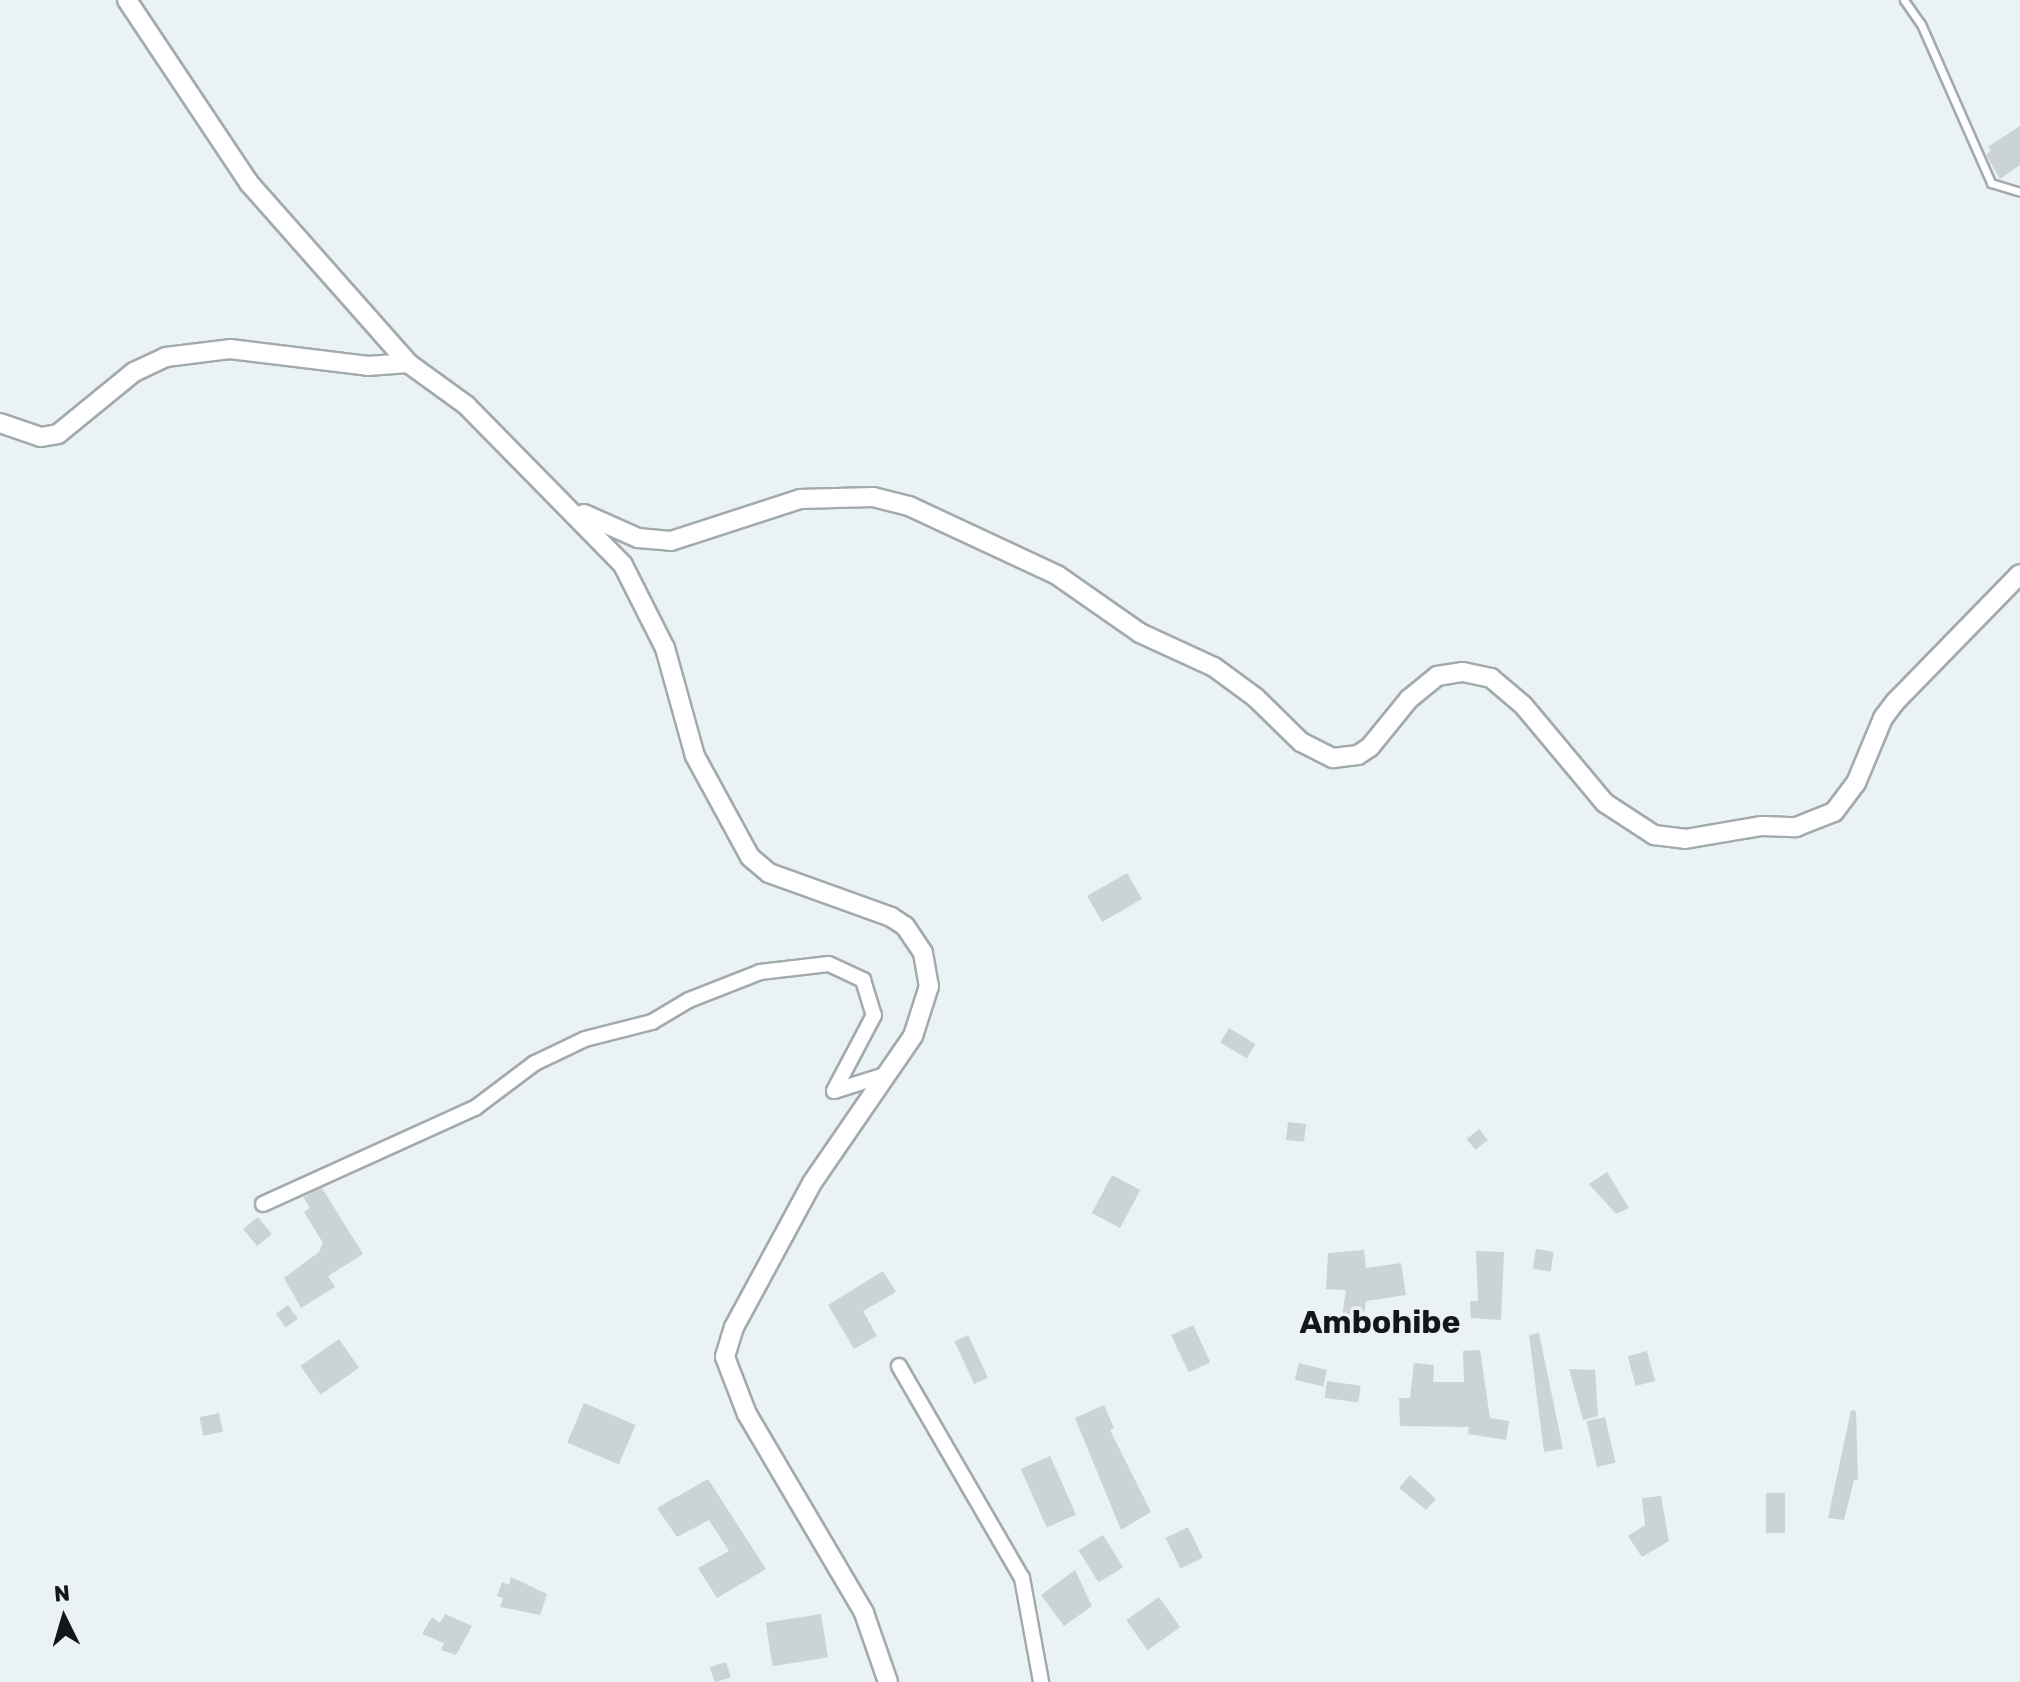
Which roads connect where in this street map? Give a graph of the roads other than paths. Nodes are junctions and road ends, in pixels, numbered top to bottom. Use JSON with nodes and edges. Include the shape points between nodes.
{"nodes":[{"id":1,"x":127,"y":0,"type":"edge"},
{"id":2,"x":1904,"y":0,"type":"edge"},
{"id":3,"x":2020,"y":192,"type":"edge"},
{"id":4,"x":408,"y":363,"type":"junction"},
{"id":5,"x":0,"y":423,"type":"edge"},
{"id":6,"x":574,"y":510,"type":"junction"},
{"id":7,"x":2020,"y":574,"type":"edge"},
{"id":8,"x":892,"y":1073,"type":"junction"},
{"id":9,"x":263,"y":1204,"type":"dead end"},
{"id":10,"x":899,"y":1366,"type":"dead end"},
{"id":11,"x":888,"y":1682,"type":"edge"},
{"id":12,"x":1041,"y":1682,"type":"edge"}],
"edges":[{"from":1,"to":4,"type":"street","via":[[249,183]]},
{"from":2,"to":3,"type":"lane","via":[[1921,24],[1991,183]]},
{"from":4,"to":5,"type":"street","via":[[368,366],[230,349],[166,357],[134,372],[58,434],[33,435]]},
{"from":4,"to":6,"type":"street","via":[[455,396]]},
{"from":6,"to":7,"type":"street","via":[[657,541],[680,539],[800,499],[873,497],[909,506],[1057,575],[1140,633],[1214,667],[1301,742],[1333,758],[1358,755],[1370,747],[1409,699],[1437,676],[1475,673],[1506,687],[1605,803],[1625,819],[1654,835],[1685,839],[1762,826],[1796,827],[1834,812],[1856,783],[1883,718],[1896,701]]},
{"from":6,"to":8,"type":"street","via":[[623,565],[653,616],[695,756],[750,857],[769,873],[891,917],[916,939],[929,970],[929,986],[924,1011]]},
{"from":8,"to":9,"type":"street","via":[[834,1091],[874,1015],[863,980],[829,964],[760,972],[689,1000],[652,1022],[585,1039],[535,1063],[475,1108]]},
{"from":8,"to":11,"type":"street","via":[[812,1183],[734,1327],[725,1357],[747,1414],[864,1613]]},
{"from":10,"to":12,"type":"street","via":[[1022,1578]]}]}
